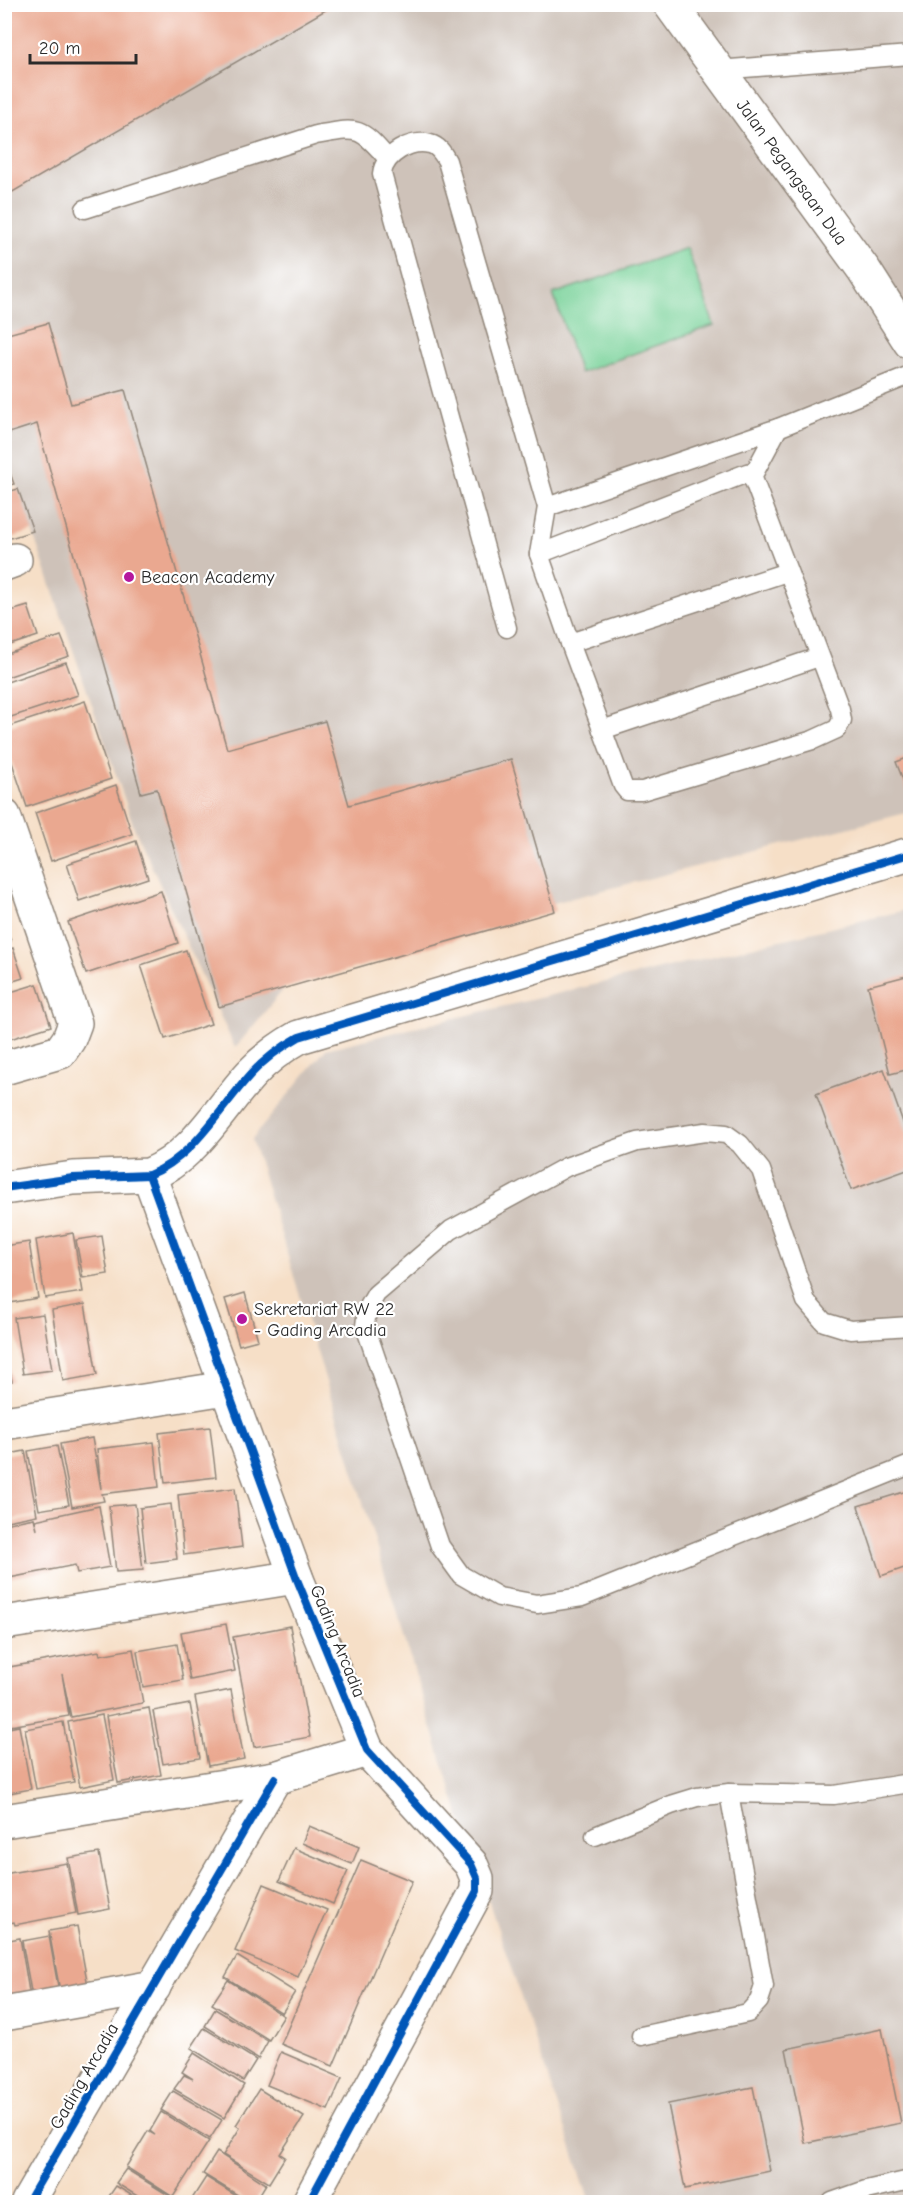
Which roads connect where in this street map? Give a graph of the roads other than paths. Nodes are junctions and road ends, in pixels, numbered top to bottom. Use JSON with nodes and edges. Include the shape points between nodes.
{"nodes":[{"id":1,"x":670,"y":4,"type":"edge"},
{"id":2,"x":910,"y":55,"type":"edge"},
{"id":3,"x":718,"y":70,"type":"junction"},
{"id":4,"x":387,"y":158,"type":"junction"},
{"id":5,"x":85,"y":209,"type":"dead end"},
{"id":6,"x":910,"y":342,"type":"edge"},
{"id":7,"x":910,"y":375,"type":"edge"},
{"id":8,"x":778,"y":428,"type":"junction"},
{"id":9,"x":752,"y":477,"type":"junction"},
{"id":10,"x":548,"y":507,"type":"junction"},
{"id":11,"x":539,"y":554,"type":"junction"},
{"id":12,"x":787,"y":572,"type":"junction"},
{"id":13,"x":507,"y":628,"type":"dead end"},
{"id":14,"x":570,"y":643,"type":"junction"},
{"id":15,"x":819,"y":657,"type":"junction"},
{"id":16,"x":602,"y":730,"type":"junction"},
{"id":17,"x":4,"y":816,"type":"edge"},
{"id":18,"x":910,"y":854,"type":"edge"},
{"id":19,"x":4,"y":1068,"type":"edge"},
{"id":20,"x":149,"y":1175,"type":"junction"},
{"id":21,"x":4,"y":1188,"type":"edge"},
{"id":22,"x":910,"y":1326,"type":"edge"},
{"id":23,"x":226,"y":1388,"type":"junction"},
{"id":24,"x":4,"y":1423,"type":"edge"},
{"id":25,"x":910,"y":1466,"type":"edge"},
{"id":26,"x":296,"y":1577,"type":"junction"},
{"id":27,"x":4,"y":1623,"type":"edge"},
{"id":28,"x":366,"y":1750,"type":"junction"},
{"id":29,"x":275,"y":1778,"type":"junction"},
{"id":30,"x":910,"y":1783,"type":"edge"},
{"id":31,"x":729,"y":1793,"type":"junction"},
{"id":32,"x":4,"y":1821,"type":"edge"},
{"id":33,"x":595,"y":1836,"type":"dead end"},
{"id":34,"x":154,"y":1987,"type":"junction"},
{"id":35,"x":4,"y":2014,"type":"edge"},
{"id":36,"x":641,"y":2036,"type":"dead end"},
{"id":37,"x":910,"y":2180,"type":"edge"},
{"id":38,"x":28,"y":2202,"type":"edge"},
{"id":39,"x":309,"y":2202,"type":"edge"},
{"id":40,"x":832,"y":2202,"type":"edge"}],
"edges":[{"from":1,"to":3,"type":"street","name":"Jalan Pegangsaan Dua"},
{"from":2,"to":3,"type":"lane"},
{"from":3,"to":6,"type":"street","name":"Jalan Pegangsaan Dua","via":[[864,270]]},
{"from":4,"to":5,"type":"lane","via":[[369,136],[349,129],[316,135]]},
{"from":4,"to":10,"type":"lane","via":[[407,147],[429,143],[447,161]]},
{"from":4,"to":13,"type":"lane","via":[[382,166],[383,182]]},
{"from":7,"to":8,"type":"lane"},
{"from":8,"to":9,"type":"lane"},
{"from":8,"to":10,"type":"lane"},
{"from":9,"to":11,"type":"lane","via":[[742,474]]},
{"from":9,"to":12,"type":"lane"},
{"from":10,"to":11,"type":"lane"},
{"from":11,"to":14,"type":"lane"},
{"from":12,"to":14,"type":"lane"},
{"from":12,"to":15,"type":"lane"},
{"from":14,"to":16,"type":"lane"},
{"from":15,"to":16,"type":"lane"},
{"from":15,"to":16,"type":"lane","via":[[842,720],[837,729],[813,740],[634,792],[623,786]]},
{"from":17,"to":19,"type":"street","via":[[75,1023],[60,1052]]},
{"from":18,"to":20,"type":"street","via":[[299,1037],[251,1073],[172,1163]]},
{"from":20,"to":21,"type":"street","via":[[73,1178]]},
{"from":20,"to":23,"type":"street","name":"Gading Arcadia"},
{"from":22,"to":25,"type":"lane","via":[[850,1330],[824,1322],[806,1300],[761,1170],[740,1144],[726,1134],[705,1132],[638,1142],[566,1167],[451,1230],[376,1294],[367,1310],[365,1326],[440,1546],[460,1575],[499,1597],[537,1604],[582,1597]]},
{"from":23,"to":24,"type":"street"},
{"from":23,"to":26,"type":"street","name":"Gading Arcadia"},
{"from":26,"to":27,"type":"street","name":"Gading Arcadia"},
{"from":26,"to":28,"type":"street","name":"Gading Arcadia"},
{"from":28,"to":29,"type":"street"},
{"from":28,"to":39,"type":"street","name":"Gading Arcadia","via":[[471,1864],[477,1891]]},
{"from":29,"to":32,"type":"street"},
{"from":29,"to":34,"type":"street","name":"Gading Arcadia"},
{"from":30,"to":31,"type":"lane","via":[[834,1795]]},
{"from":31,"to":33,"type":"lane","via":[[671,1805]]},
{"from":31,"to":36,"type":"lane","via":[[764,1986],[759,2001],[748,2013]]},
{"from":34,"to":35,"type":"street","name":"Gading Arcadia"},
{"from":34,"to":38,"type":"street","name":"Gading Arcadia"},
{"from":37,"to":40,"type":"lane"}]}
